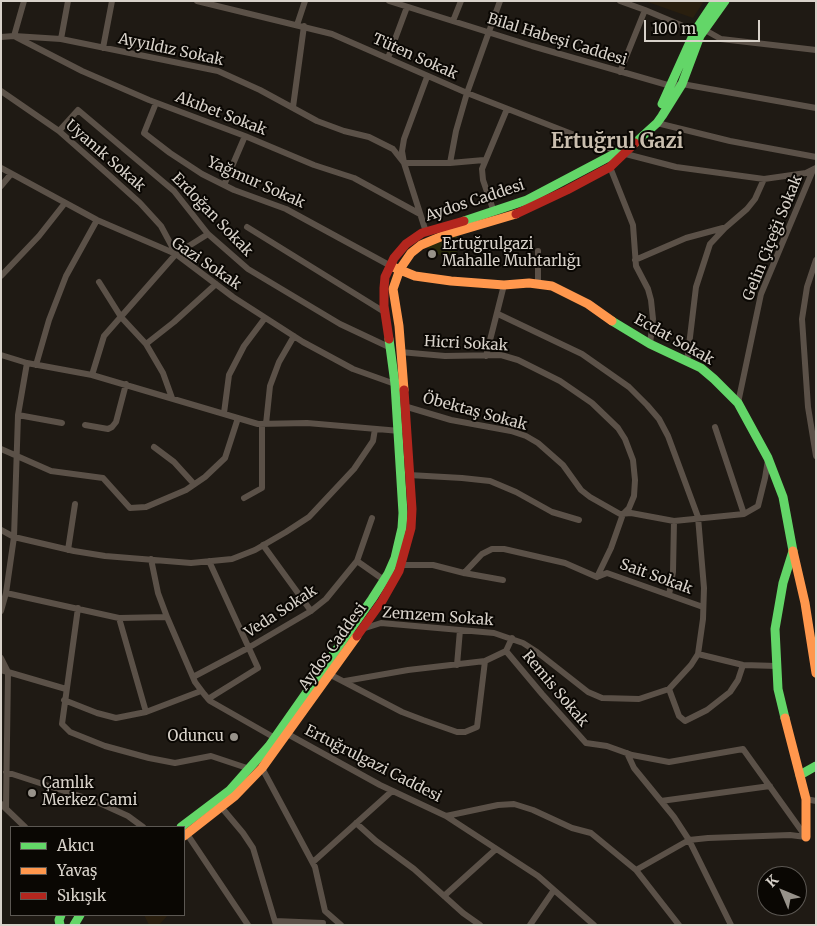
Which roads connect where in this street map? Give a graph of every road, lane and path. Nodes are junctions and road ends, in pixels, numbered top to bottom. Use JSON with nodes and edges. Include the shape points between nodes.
{"nodes":[{"id":1,"x":24,"y":1,"type":"edge"},
{"id":2,"x":68,"y":1,"type":"edge"},
{"id":3,"x":112,"y":1,"type":"edge"},
{"id":4,"x":197,"y":1,"type":"edge"},
{"id":5,"x":305,"y":1,"type":"edge"},
{"id":6,"x":389,"y":1,"type":"edge"},
{"id":7,"x":461,"y":1,"type":"edge"},
{"id":8,"x":500,"y":1,"type":"edge"},
{"id":9,"x":620,"y":1,"type":"edge"},
{"id":10,"x":715,"y":1,"type":"edge"},
{"id":11,"x":725,"y":1,"type":"edge"},
{"id":12,"x":407,"y":7,"type":"junction"},
{"id":13,"x":644,"y":10,"type":"junction"},
{"id":14,"x":453,"y":21,"type":"junction"},
{"id":15,"x":300,"y":26,"type":"junction"},
{"id":16,"x":705,"y":30,"type":"junction"},
{"id":17,"x":695,"y":31,"type":"junction"},
{"id":18,"x":488,"y":32,"type":"junction"},
{"id":19,"x":14,"y":36,"type":"junction"},
{"id":20,"x":1,"y":37,"type":"edge"},
{"id":21,"x":61,"y":39,"type":"junction"},
{"id":22,"x":103,"y":48,"type":"junction"},
{"id":23,"x":816,"y":50,"type":"edge"},
{"id":24,"x":388,"y":58,"type":"junction"},
{"id":25,"x":620,"y":72,"type":"junction"},
{"id":26,"x":427,"y":77,"type":"junction"},
{"id":27,"x":682,"y":84,"type":"junction"},
{"id":28,"x":672,"y":86,"type":"junction"},
{"id":29,"x":1,"y":91,"type":"edge"},
{"id":30,"x":467,"y":93,"type":"junction"},
{"id":31,"x":156,"y":102,"type":"junction"},
{"id":32,"x":293,"y":107,"type":"junction"},
{"id":33,"x":816,"y":108,"type":"edge"},
{"id":34,"x":507,"y":109,"type":"junction"},
{"id":35,"x":657,"y":124,"type":"junction"},
{"id":36,"x":59,"y":131,"type":"junction"},
{"id":37,"x":246,"y":136,"type":"junction"},
{"id":38,"x":622,"y":153,"type":"junction"},
{"id":39,"x":816,"y":157,"type":"edge"},
{"id":40,"x":484,"y":160,"type":"junction"},
{"id":41,"x":404,"y":163,"type":"junction"},
{"id":42,"x":450,"y":163,"type":"junction"},
{"id":43,"x":610,"y":167,"type":"junction"},
{"id":44,"x":1,"y":168,"type":"edge"},
{"id":45,"x":814,"y":169,"type":"edge"},
{"id":46,"x":11,"y":174,"type":"junction"},
{"id":47,"x":764,"y":179,"type":"junction"},
{"id":48,"x":224,"y":185,"type":"junction"},
{"id":49,"x":1,"y":186,"type":"edge"},
{"id":50,"x":65,"y":203,"type":"junction"},
{"id":51,"x":494,"y":212,"type":"junction"},
{"id":52,"x":420,"y":214,"type":"junction"},
{"id":53,"x":97,"y":220,"type":"junction"},
{"id":54,"x":247,"y":227,"type":"dead end"},
{"id":55,"x":725,"y":228,"type":"junction"},
{"id":56,"x":426,"y":232,"type":"junction"},
{"id":57,"x":208,"y":234,"type":"junction"},
{"id":58,"x":538,"y":251,"type":"dead end"},
{"id":59,"x":176,"y":254,"type":"junction"},
{"id":60,"x":635,"y":260,"type":"junction"},
{"id":61,"x":816,"y":260,"type":"edge"},
{"id":62,"x":389,"y":265,"type":"junction"},
{"id":63,"x":400,"y":269,"type":"junction"},
{"id":64,"x":1,"y":276,"type":"edge"},
{"id":65,"x":99,"y":282,"type":"dead end"},
{"id":66,"x":216,"y":284,"type":"junction"},
{"id":67,"x":538,"y":284,"type":"junction"},
{"id":68,"x":504,"y":285,"type":"junction"},
{"id":69,"x":386,"y":314,"type":"junction"},
{"id":70,"x":498,"y":314,"type":"junction"},
{"id":71,"x":121,"y":317,"type":"junction"},
{"id":72,"x":265,"y":318,"type":"junction"},
{"id":73,"x":294,"y":336,"type":"junction"},
{"id":74,"x":146,"y":344,"type":"junction"},
{"id":75,"x":650,"y":344,"type":"junction"},
{"id":76,"x":391,"y":348,"type":"junction"},
{"id":77,"x":400,"y":352,"type":"junction"},
{"id":78,"x":1,"y":355,"type":"edge"},
{"id":79,"x":486,"y":356,"type":"junction"},
{"id":80,"x":687,"y":362,"type":"junction"},
{"id":81,"x":27,"y":363,"type":"junction"},
{"id":82,"x":36,"y":364,"type":"junction"},
{"id":83,"x":92,"y":375,"type":"junction"},
{"id":84,"x":126,"y":384,"type":"junction"},
{"id":85,"x":395,"y":384,"type":"junction"},
{"id":86,"x":172,"y":398,"type":"junction"},
{"id":87,"x":738,"y":403,"type":"junction"},
{"id":88,"x":404,"y":406,"type":"junction"},
{"id":89,"x":224,"y":413,"type":"junction"},
{"id":90,"x":18,"y":415,"type":"junction"},
{"id":91,"x":238,"y":418,"type":"junction"},
{"id":92,"x":62,"y":423,"type":"dead end"},
{"id":93,"x":264,"y":424,"type":"junction"},
{"id":94,"x":85,"y":425,"type":"dead end"},
{"id":95,"x":715,"y":427,"type":"dead end"},
{"id":96,"x":375,"y":429,"type":"junction"},
{"id":97,"x":402,"y":430,"type":"junction"},
{"id":98,"x":154,"y":447,"type":"dead end"},
{"id":99,"x":1,"y":449,"type":"edge"},
{"id":100,"x":16,"y":455,"type":"junction"},
{"id":101,"x":816,"y":456,"type":"edge"},
{"id":102,"x":768,"y":458,"type":"junction"},
{"id":103,"x":409,"y":475,"type":"junction"},
{"id":104,"x":194,"y":484,"type":"junction"},
{"id":105,"x":244,"y":498,"type":"dead end"},
{"id":106,"x":75,"y":504,"type":"dead end"},
{"id":107,"x":623,"y":514,"type":"junction"},
{"id":108,"x":744,"y":514,"type":"junction"},
{"id":109,"x":698,"y":517,"type":"junction"},
{"id":110,"x":372,"y":518,"type":"dead end"},
{"id":111,"x":579,"y":520,"type":"dead end"},
{"id":112,"x":674,"y":521,"type":"junction"},
{"id":113,"x":1,"y":530,"type":"edge"},
{"id":114,"x":14,"y":537,"type":"junction"},
{"id":115,"x":263,"y":545,"type":"junction"},
{"id":116,"x":68,"y":550,"type":"junction"},
{"id":117,"x":793,"y":551,"type":"junction"},
{"id":118,"x":151,"y":560,"type":"junction"},
{"id":119,"x":357,"y":560,"type":"junction"},
{"id":120,"x":209,"y":561,"type":"junction"},
{"id":121,"x":401,"y":566,"type":"junction"},
{"id":122,"x":464,"y":573,"type":"junction"},
{"id":123,"x":597,"y":577,"type":"junction"},
{"id":124,"x":384,"y":580,"type":"junction"},
{"id":125,"x":503,"y":580,"type":"dead end"},
{"id":126,"x":6,"y":593,"type":"junction"},
{"id":127,"x":669,"y":595,"type":"junction"},
{"id":128,"x":703,"y":607,"type":"junction"},
{"id":129,"x":78,"y":608,"type":"junction"},
{"id":130,"x":311,"y":611,"type":"junction"},
{"id":131,"x":1,"y":612,"type":"edge"},
{"id":132,"x":167,"y":617,"type":"junction"},
{"id":133,"x":119,"y":618,"type":"junction"},
{"id":134,"x":362,"y":630,"type":"junction"},
{"id":135,"x":460,"y":630,"type":"junction"},
{"id":136,"x":512,"y":638,"type":"junction"},
{"id":137,"x":248,"y":648,"type":"junction"},
{"id":138,"x":506,"y":650,"type":"junction"},
{"id":139,"x":698,"y":654,"type":"junction"},
{"id":140,"x":1,"y":658,"type":"edge"},
{"id":141,"x":485,"y":661,"type":"junction"},
{"id":142,"x":457,"y":665,"type":"junction"},
{"id":143,"x":743,"y":665,"type":"junction"},
{"id":144,"x":777,"y":666,"type":"junction"},
{"id":145,"x":5,"y":671,"type":"edge"},
{"id":146,"x":816,"y":673,"type":"edge"},
{"id":147,"x":329,"y":674,"type":"junction"},
{"id":148,"x":193,"y":677,"type":"junction"},
{"id":149,"x":345,"y":682,"type":"junction"},
{"id":150,"x":66,"y":689,"type":"junction"},
{"id":151,"x":669,"y":689,"type":"junction"},
{"id":152,"x":201,"y":691,"type":"junction"},
{"id":153,"x":208,"y":699,"type":"junction"},
{"id":154,"x":64,"y":700,"type":"junction"},
{"id":155,"x":146,"y":712,"type":"junction"},
{"id":156,"x":284,"y":732,"type":"junction"},
{"id":157,"x":275,"y":738,"type":"junction"},
{"id":158,"x":627,"y":753,"type":"junction"},
{"id":159,"x":816,"y":766,"type":"edge"},
{"id":160,"x":250,"y":768,"type":"junction"},
{"id":161,"x":262,"y":768,"type":"junction"},
{"id":162,"x":6,"y":772,"type":"junction"},
{"id":163,"x":800,"y":775,"type":"junction"},
{"id":164,"x":770,"y":786,"type":"junction"},
{"id":165,"x":392,"y":790,"type":"junction"},
{"id":166,"x":811,"y":800,"type":"edge"},
{"id":167,"x":661,"y":801,"type":"junction"},
{"id":168,"x":4,"y":806,"type":"edge"},
{"id":169,"x":222,"y":808,"type":"junction"},
{"id":170,"x":446,"y":816,"type":"junction"},
{"id":171,"x":356,"y":823,"type":"junction"},
{"id":172,"x":24,"y":826,"type":"edge"},
{"id":173,"x":141,"y":826,"type":"edge"},
{"id":174,"x":185,"y":831,"type":"edge"},
{"id":175,"x":185,"y":831,"type":"edge"},
{"id":176,"x":185,"y":833,"type":"edge"},
{"id":177,"x":806,"y":837,"type":"junction"},
{"id":178,"x":689,"y":840,"type":"junction"},
{"id":179,"x":496,"y":849,"type":"junction"},
{"id":180,"x":313,"y":862,"type":"junction"},
{"id":181,"x":636,"y":870,"type":"junction"},
{"id":182,"x":554,"y":890,"type":"junction"},
{"id":183,"x":444,"y":896,"type":"junction"},
{"id":184,"x":325,"y":911,"type":"junction"},
{"id":185,"x":276,"y":923,"type":"edge"},
{"id":186,"x":323,"y":924,"type":"edge"},
{"id":187,"x":248,"y":925,"type":"edge"},
{"id":188,"x":341,"y":925,"type":"edge"},
{"id":189,"x":480,"y":925,"type":"edge"},
{"id":190,"x":530,"y":925,"type":"edge"},
{"id":191,"x":594,"y":925,"type":"edge"},
{"id":192,"x":679,"y":925,"type":"edge"},
{"id":193,"x":731,"y":925,"type":"edge"}],
"edges":[{"from":1,"to":19,"type":"street"},
{"from":2,"to":21,"type":"street"},
{"from":3,"to":22,"type":"street"},
{"from":4,"to":15,"type":"street","name":"Tüten Sokak"},
{"from":5,"to":15,"type":"street"},
{"from":6,"to":12,"type":"street","name":"Bilal Habeşi Caddesi"},
{"from":7,"to":14,"type":"street"},
{"from":8,"to":18,"type":"street"},
{"from":9,"to":13,"type":"street"},
{"from":10,"to":17,"type":"main road","name":"Aydos Caddesi"},
{"from":11,"to":16,"type":"main road","name":"Aydos Caddesi"},
{"from":12,"to":14,"type":"street","name":"Bilal Habeşi Caddesi"},
{"from":12,"to":24,"type":"street"},
{"from":13,"to":17,"type":"street"},
{"from":13,"to":25,"type":"street"},
{"from":14,"to":18,"type":"street","name":"Bilal Habeşi Caddesi"},
{"from":15,"to":24,"type":"street","name":"Tüten Sokak","via":[[332,34]]},
{"from":15,"to":32,"type":"street"},
{"from":16,"to":23,"type":"street","via":[[721,39]]},
{"from":16,"to":27,"type":"main road","name":"Aydos Caddesi","via":[[692,53]]},
{"from":17,"to":28,"type":"main road","name":"Aydos Caddesi"},
{"from":18,"to":25,"type":"street","name":"Bilal Habeşi Caddesi"},
{"from":18,"to":30,"type":"street"},
{"from":19,"to":20,"type":"street","name":"Ayyıldız Sokak"},
{"from":19,"to":21,"type":"street","name":"Ayyıldız Sokak"},
{"from":19,"to":31,"type":"street","name":"Akıbet Sokak","via":[[82,71]]},
{"from":21,"to":22,"type":"street","name":"Ayyıldız Sokak"},
{"from":22,"to":32,"type":"street","name":"Ayyıldız Sokak","via":[[218,71]]},
{"from":24,"to":26,"type":"street","name":"Tüten Sokak"},
{"from":25,"to":28,"type":"street","name":"Bilal Habeşi Caddesi"},
{"from":26,"to":30,"type":"street","name":"Tüten Sokak"},
{"from":26,"to":41,"type":"street","via":[[404,139]]},
{"from":27,"to":28,"type":"street"},
{"from":27,"to":33,"type":"street"},
{"from":27,"to":35,"type":"main road","name":"Aydos Caddesi"},
{"from":28,"to":38,"type":"main road","name":"Aydos Caddesi","via":[[654,117]]},
{"from":29,"to":36,"type":"street","name":"Uyanık Sokak"},
{"from":30,"to":34,"type":"street","name":"Tüten Sokak"},
{"from":30,"to":42,"type":"street"},
{"from":31,"to":37,"type":"street","name":"Akıbet Sokak"},
{"from":31,"to":48,"type":"street","name":"Yağmur Sokak","via":[[144,132],[202,174]]},
{"from":32,"to":41,"type":"street","name":"Ayyıldız Sokak","via":[[317,121],[369,137],[393,149]]},
{"from":34,"to":38,"type":"street","name":"Tüten Sokak"},
{"from":34,"to":40,"type":"street"},
{"from":35,"to":38,"type":"main road","name":"Aydos Caddesi"},
{"from":35,"to":39,"type":"street"},
{"from":36,"to":57,"type":"street","name":"Erdoğan Sokak","via":[[78,110],[174,191]]},
{"from":36,"to":59,"type":"street","name":"Uyanık Sokak","via":[[161,226]]},
{"from":37,"to":48,"type":"street"},
{"from":37,"to":52,"type":"street","name":"Akıbet Sokak","via":[[354,178]]},
{"from":38,"to":43,"type":"main road","name":"Aydos Caddesi"},
{"from":38,"to":47,"type":"street","name":"Tüten Sokak","via":[[676,167]]},
{"from":38,"to":51,"type":"main road","name":"Aydos Caddesi","via":[[527,200]]},
{"from":40,"to":42,"type":"street"},
{"from":40,"to":51,"type":"street","via":[[483,180]]},
{"from":41,"to":42,"type":"street"},
{"from":41,"to":52,"type":"street"},
{"from":43,"to":60,"type":"street","via":[[633,225]]},
{"from":43,"to":63,"type":"main road","name":"Aydos Caddesi","via":[[514,215],[421,245]]},
{"from":44,"to":46,"type":"street","name":"Gazi Sokak"},
{"from":45,"to":47,"type":"street","name":"Tüten Sokak","via":[[806,174]]},
{"from":45,"to":87,"type":"street","name":"Gelin Çiçeği Sokak","via":[[761,294]]},
{"from":46,"to":49,"type":"street"},
{"from":46,"to":50,"type":"street","name":"Gazi Sokak"},
{"from":47,"to":55,"type":"street","via":[[747,210]]},
{"from":48,"to":62,"type":"street","name":"Yağmur Sokak","via":[[286,209]]},
{"from":50,"to":53,"type":"street","name":"Gazi Sokak"},
{"from":50,"to":64,"type":"street"},
{"from":51,"to":56,"type":"main road","name":"Aydos Caddesi"},
{"from":52,"to":56,"type":"street"},
{"from":53,"to":59,"type":"street","name":"Gazi Sokak"},
{"from":53,"to":82,"type":"street","via":[[66,276]]},
{"from":54,"to":69,"type":"street"},
{"from":55,"to":60,"type":"street","via":[[686,238]]},
{"from":55,"to":80,"type":"street","via":[[710,244],[696,287]]},
{"from":56,"to":62,"type":"main road","name":"Aydos Caddesi","via":[[406,244]]},
{"from":57,"to":59,"type":"street"},
{"from":57,"to":76,"type":"street","name":"Erdoğan Sokak","via":[[248,269],[340,324]]},
{"from":58,"to":67,"type":"street"},
{"from":59,"to":66,"type":"street","name":"Gazi Sokak"},
{"from":59,"to":71,"type":"street"},
{"from":60,"to":75,"type":"street","via":[[651,300]]},
{"from":61,"to":101,"type":"street","via":[[807,287],[802,319],[808,407]]},
{"from":62,"to":63,"type":"main road","name":"Ecdat Sokak"},
{"from":62,"to":69,"type":"main road","name":"Aydos Caddesi","via":[[384,288]]},
{"from":63,"to":68,"type":"main road","name":"Ecdat Sokak","via":[[415,276]]},
{"from":63,"to":77,"type":"main road","name":"Aydos Caddesi","via":[[393,289]]},
{"from":65,"to":71,"type":"street"},
{"from":66,"to":72,"type":"street","name":"Gazi Sokak"},
{"from":66,"to":74,"type":"street"},
{"from":67,"to":68,"type":"main road","name":"Ecdat Sokak"},
{"from":67,"to":75,"type":"main road","name":"Ecdat Sokak","via":[[552,286],[574,296]]},
{"from":68,"to":70,"type":"street"},
{"from":69,"to":76,"type":"main road","name":"Aydos Caddesi"},
{"from":70,"to":79,"type":"street"},
{"from":70,"to":109,"type":"street","via":[[582,354],[629,387],[647,405],[668,436]]},
{"from":71,"to":74,"type":"street"},
{"from":71,"to":83,"type":"street","via":[[104,336]]},
{"from":72,"to":73,"type":"street","name":"Gazi Sokak"},
{"from":72,"to":89,"type":"street","via":[[244,346],[229,375]]},
{"from":73,"to":85,"type":"street","name":"Gazi Sokak","via":[[353,369]]},
{"from":73,"to":93,"type":"street","via":[[270,386]]},
{"from":74,"to":86,"type":"street","via":[[163,372]]},
{"from":75,"to":80,"type":"main road","name":"Ecdat Sokak"},
{"from":76,"to":85,"type":"main road","name":"Aydos Caddesi"},
{"from":77,"to":79,"type":"street","name":"Hicri Sokak"},
{"from":77,"to":88,"type":"main road","name":"Aydos Caddesi"},
{"from":78,"to":81,"type":"street"},
{"from":79,"to":107,"type":"street","name":"Hicri Sokak","via":[[500,355],[518,360],[560,381],[592,403],[618,428],[630,449],[635,470],[634,496]]},
{"from":80,"to":87,"type":"main road","name":"Ecdat Sokak","via":[[701,368]]},
{"from":81,"to":82,"type":"street"},
{"from":81,"to":90,"type":"street"},
{"from":82,"to":83,"type":"street"},
{"from":83,"to":84,"type":"street"},
{"from":84,"to":86,"type":"street"},
{"from":84,"to":94,"type":"street","via":[[112,427]]},
{"from":85,"to":97,"type":"main road","name":"Aydos Caddesi"},
{"from":86,"to":89,"type":"street"},
{"from":87,"to":102,"type":"main road","name":"Ecdat Sokak"},
{"from":88,"to":97,"type":"main road","name":"Aydos Caddesi"},
{"from":88,"to":107,"type":"street","name":"Öbektaş Sokak","via":[[526,436],[562,465],[581,490]]},
{"from":89,"to":91,"type":"street"},
{"from":90,"to":92,"type":"street"},
{"from":90,"to":100,"type":"street"},
{"from":91,"to":93,"type":"street"},
{"from":91,"to":104,"type":"street","via":[[224,458]]},
{"from":93,"to":96,"type":"street","via":[[307,423]]},
{"from":93,"to":105,"type":"street","via":[[262,488]]},
{"from":95,"to":108,"type":"street"},
{"from":96,"to":97,"type":"street"},
{"from":96,"to":115,"type":"street","via":[[373,441],[335,491],[309,517]]},
{"from":97,"to":103,"type":"main road","name":"Aydos Caddesi"},
{"from":97,"to":124,"type":"main road","name":"Aydos Caddesi","via":[[403,520],[395,558]]},
{"from":98,"to":104,"type":"street","via":[[174,462]]},
{"from":99,"to":100,"type":"street"},
{"from":100,"to":104,"type":"street","via":[[51,471],[103,478],[130,508],[146,507]]},
{"from":100,"to":114,"type":"street"},
{"from":102,"to":108,"type":"street","via":[[758,506]]},
{"from":102,"to":117,"type":"main road","name":"Ecdat Sokak","via":[[783,496]]},
{"from":103,"to":111,"type":"street","via":[[490,482],[552,512]]},
{"from":103,"to":121,"type":"main road","name":"Aydos Caddesi","via":[[412,523]]},
{"from":106,"to":116,"type":"street"},
{"from":107,"to":112,"type":"street","name":"Öbektaş Sokak"},
{"from":107,"to":123,"type":"street","name":"Hicri Sokak"},
{"from":108,"to":109,"type":"street","name":"Öbektaş Sokak"},
{"from":109,"to":112,"type":"street","name":"Öbektaş Sokak"},
{"from":109,"to":128,"type":"street"},
{"from":110,"to":119,"type":"street","name":"Veda Sokak"},
{"from":112,"to":127,"type":"street"},
{"from":113,"to":114,"type":"street"},
{"from":114,"to":116,"type":"street"},
{"from":114,"to":126,"type":"street"},
{"from":115,"to":120,"type":"street","via":[[232,559]]},
{"from":115,"to":130,"type":"street"},
{"from":116,"to":118,"type":"street"},
{"from":117,"to":144,"type":"main road","name":"Ecdat Sokak","via":[[778,606],[775,629]]},
{"from":117,"to":146,"type":"main road"},
{"from":118,"to":120,"type":"street"},
{"from":118,"to":132,"type":"street"},
{"from":119,"to":124,"type":"street"},
{"from":119,"to":130,"type":"street","name":"Veda Sokak","via":[[326,599]]},
{"from":120,"to":137,"type":"street"},
{"from":121,"to":122,"type":"street","via":[[433,564]]},
{"from":121,"to":134,"type":"main road","name":"Aydos Caddesi","via":[[387,594]]},
{"from":122,"to":123,"type":"street","name":"Sait Sokak","via":[[482,554],[504,550],[565,563]]},
{"from":122,"to":125,"type":"street"},
{"from":123,"to":127,"type":"street","name":"Sait Sokak","via":[[607,573]]},
{"from":124,"to":156,"type":"main road","name":"Aydos Caddesi"},
{"from":126,"to":129,"type":"street"},
{"from":126,"to":131,"type":"street"},
{"from":127,"to":128,"type":"street","name":"Sait Sokak"},
{"from":128,"to":139,"type":"street"},
{"from":129,"to":133,"type":"street"},
{"from":129,"to":150,"type":"street"},
{"from":130,"to":137,"type":"street","name":"Veda Sokak"},
{"from":132,"to":133,"type":"street"},
{"from":132,"to":148,"type":"street"},
{"from":133,"to":155,"type":"street"},
{"from":134,"to":135,"type":"street","name":"Zemzem Sokak","via":[[381,623]]},
{"from":134,"to":147,"type":"main road","name":"Aydos Caddesi"},
{"from":135,"to":136,"type":"street","name":"Zemzem Sokak","via":[[494,632]]},
{"from":135,"to":142,"type":"street"},
{"from":136,"to":138,"type":"street"},
{"from":136,"to":151,"type":"street","name":"Zemzem Sokak","via":[[537,652],[588,692],[602,698],[639,699]]},
{"from":137,"to":148,"type":"street","name":"Veda Sokak"},
{"from":137,"to":153,"type":"street","via":[[258,668]]},
{"from":138,"to":141,"type":"street"},
{"from":138,"to":158,"type":"street","name":"Remis Sokak","via":[[586,743]]},
{"from":139,"to":143,"type":"street"},
{"from":139,"to":151,"type":"street","name":"Zemzem Sokak"},
{"from":140,"to":145,"type":"street"},
{"from":141,"to":142,"type":"street"},
{"from":141,"to":149,"type":"street","via":[[477,728],[465,732],[402,712]]},
{"from":142,"to":149,"type":"street"},
{"from":143,"to":144,"type":"street"},
{"from":143,"to":151,"type":"street","via":[[730,692],[707,710],[685,721],[679,716]]},
{"from":144,"to":163,"type":"main road","name":"Ecdat Sokak","via":[[778,689]]},
{"from":145,"to":150,"type":"street"},
{"from":145,"to":162,"type":"street"},
{"from":147,"to":149,"type":"street"},
{"from":147,"to":156,"type":"main road","name":"Aydos Caddesi"},
{"from":148,"to":152,"type":"street"},
{"from":150,"to":154,"type":"street"},
{"from":152,"to":153,"type":"street"},
{"from":152,"to":155,"type":"street"},
{"from":153,"to":157,"type":"street"},
{"from":154,"to":155,"type":"street","via":[[116,718]]},
{"from":154,"to":160,"type":"street","via":[[62,724],[70,732],[105,746],[175,762],[211,756]]},
{"from":156,"to":157,"type":"main road","name":"Aydos Caddesi"},
{"from":156,"to":161,"type":"main road","name":"Aydos Caddesi"},
{"from":156,"to":165,"type":"street","name":"Ertuğrulgazi Caddesi"},
{"from":157,"to":160,"type":"main road","name":"Aydos Caddesi"},
{"from":158,"to":164,"type":"street","name":"Remis Sokak","via":[[669,762],[743,748]]},
{"from":158,"to":167,"type":"street","via":[[634,768]]},
{"from":159,"to":163,"type":"main road"},
{"from":160,"to":174,"type":"main road","name":"Aydos Caddesi"},
{"from":161,"to":169,"type":"main road","name":"Aydos Caddesi"},
{"from":161,"to":180,"type":"street"},
{"from":162,"to":168,"type":"street"},
{"from":162,"to":173,"type":"street","via":[[95,801],[128,816]]},
{"from":163,"to":166,"type":"main road","name":"Ecdat Sokak"},
{"from":164,"to":167,"type":"street"},
{"from":164,"to":177,"type":"street","name":"Remis Sokak"},
{"from":165,"to":170,"type":"street","name":"Ertuğrulgazi Caddesi"},
{"from":165,"to":171,"type":"street"},
{"from":166,"to":177,"type":"main road","name":"Ecdat Sokak"},
{"from":167,"to":178,"type":"street"},
{"from":168,"to":172,"type":"street"},
{"from":169,"to":175,"type":"main road","name":"Aydos Caddesi"},
{"from":169,"to":185,"type":"street","via":[[253,848]]},
{"from":170,"to":179,"type":"street"},
{"from":170,"to":181,"type":"street","name":"Ertuğrulgazi Caddesi","via":[[514,804],[591,834]]},
{"from":171,"to":180,"type":"street"},
{"from":171,"to":183,"type":"street"},
{"from":176,"to":187,"type":"street"},
{"from":177,"to":178,"type":"street","via":[[780,835]]},
{"from":178,"to":181,"type":"street"},
{"from":178,"to":193,"type":"street"},
{"from":179,"to":182,"type":"street"},
{"from":179,"to":183,"type":"street"},
{"from":180,"to":184,"type":"street"},
{"from":181,"to":192,"type":"street","name":"Ertuğrulgazi Caddesi"},
{"from":182,"to":190,"type":"street"},
{"from":182,"to":191,"type":"street"},
{"from":183,"to":189,"type":"street"},
{"from":184,"to":186,"type":"street"},
{"from":184,"to":188,"type":"street"},
{"from":185,"to":186,"type":"street"}]}
